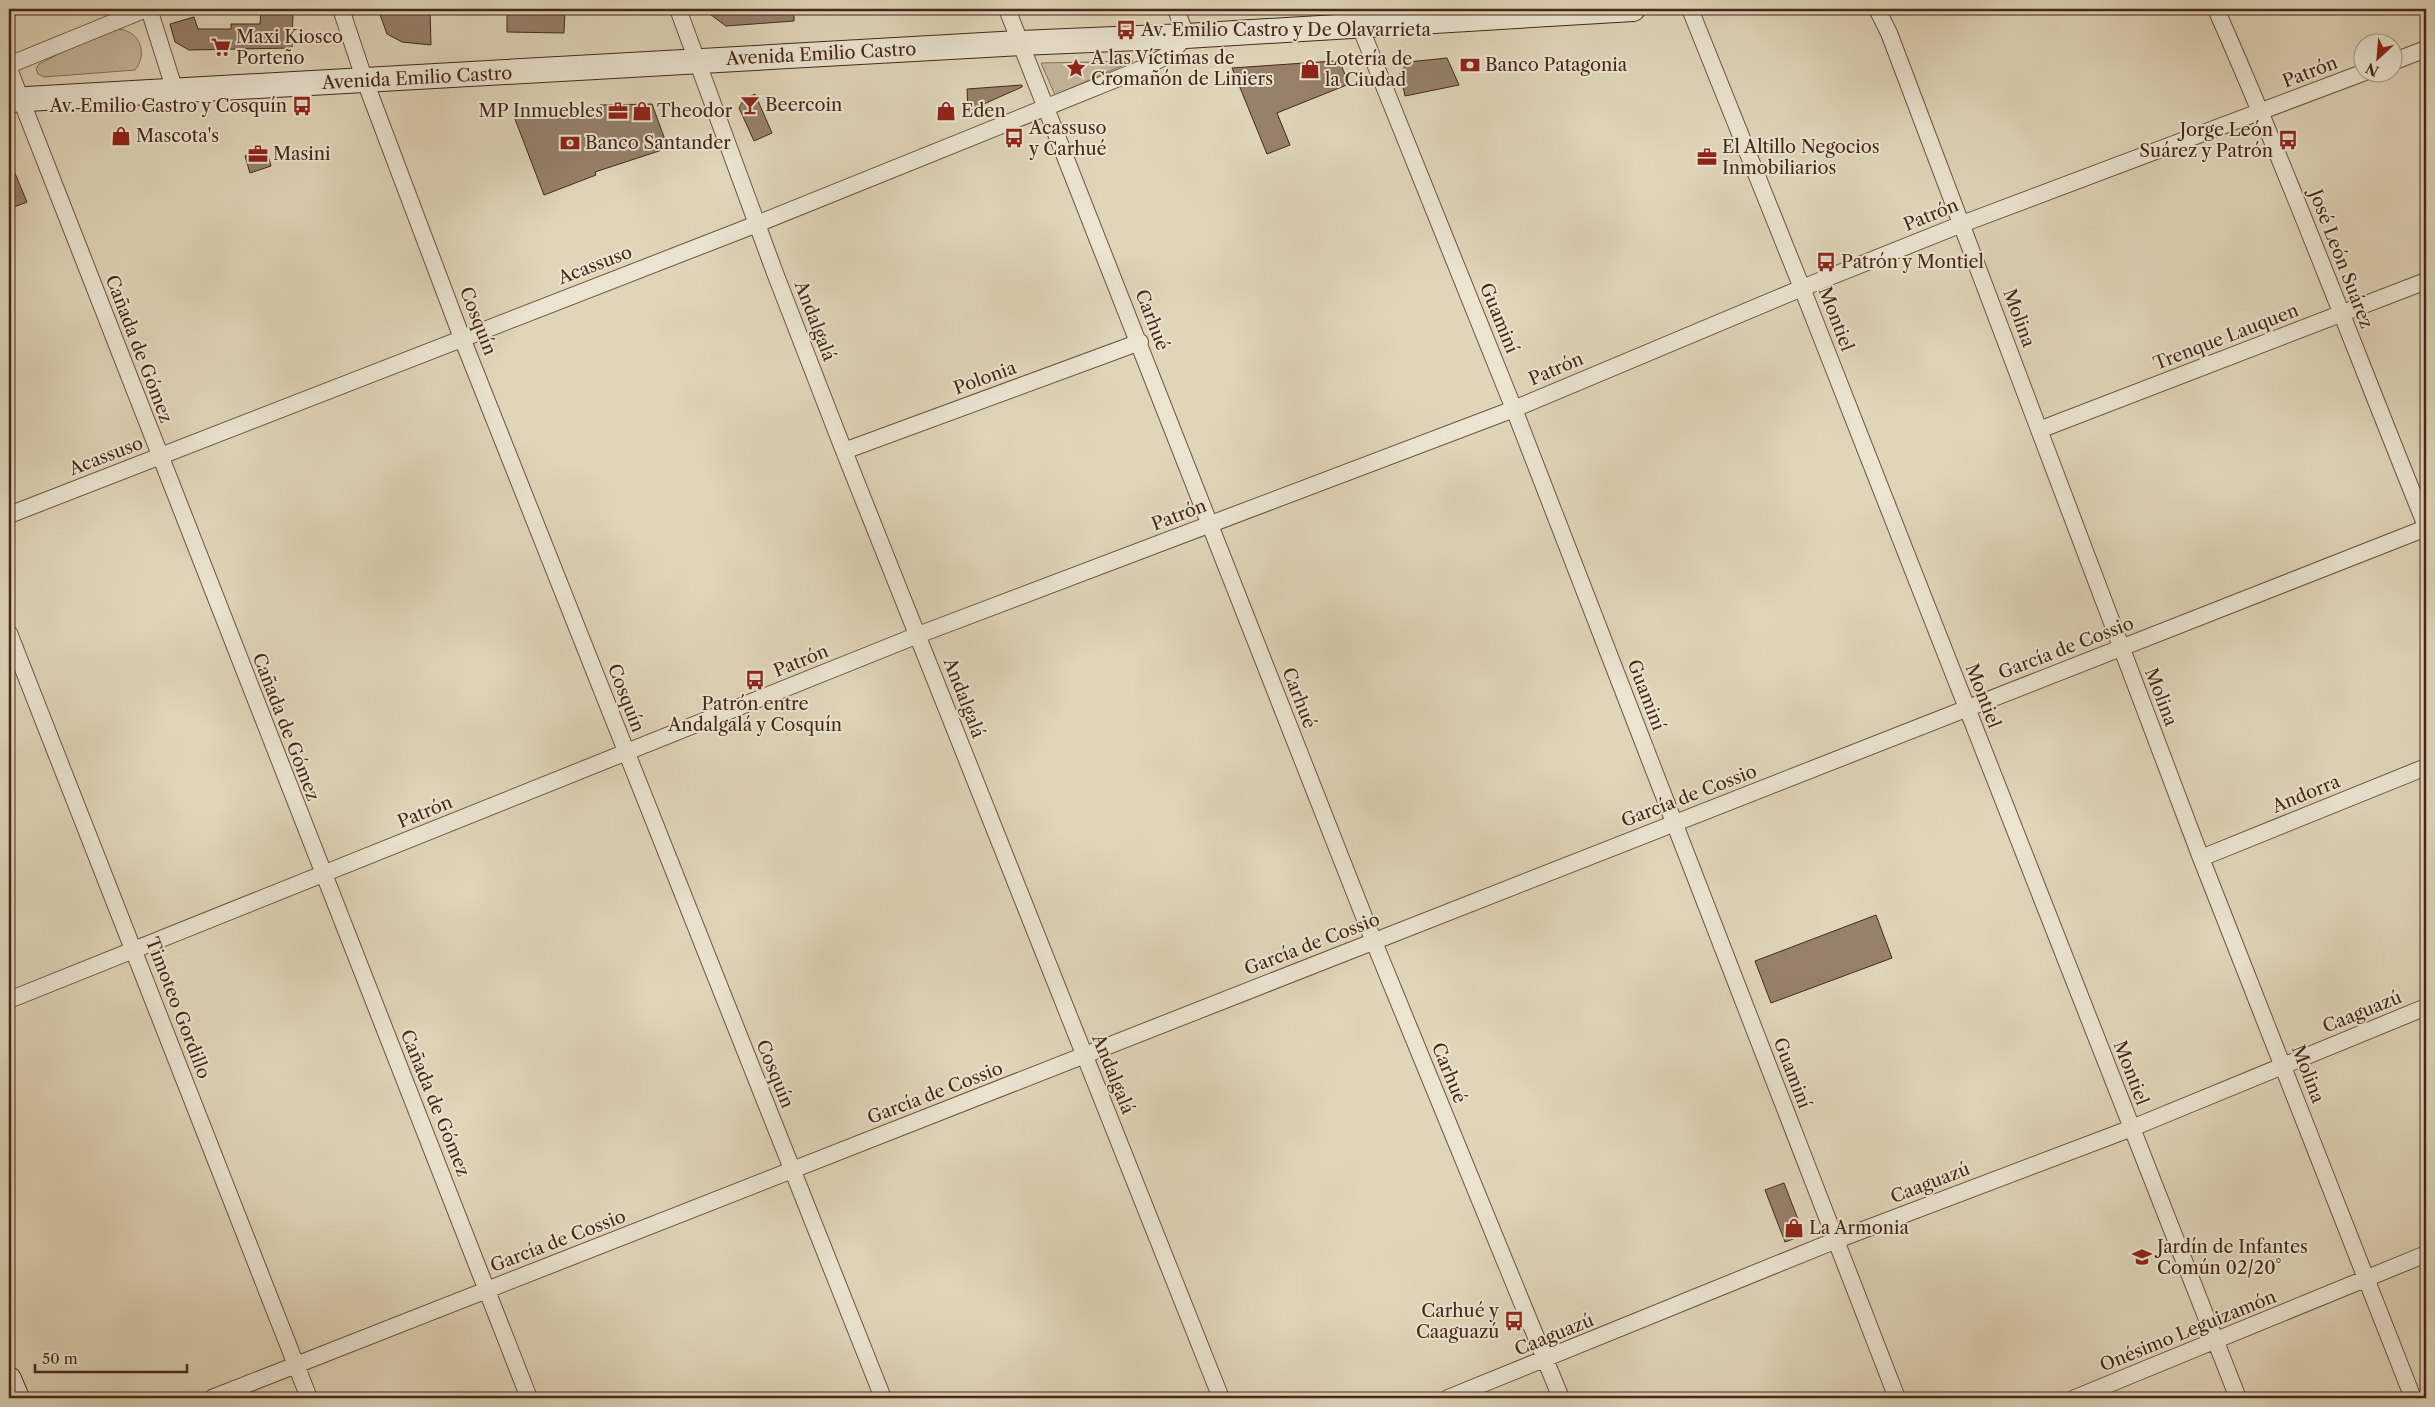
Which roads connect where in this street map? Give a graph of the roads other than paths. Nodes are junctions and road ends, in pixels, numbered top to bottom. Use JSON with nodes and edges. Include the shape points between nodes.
{"nodes":[{"id":1,"x":148,"y":9,"type":"edge"},
{"id":2,"x":341,"y":9,"type":"edge"},
{"id":3,"x":678,"y":9,"type":"edge"},
{"id":4,"x":1007,"y":9,"type":"edge"},
{"id":5,"x":1176,"y":9,"type":"edge"},
{"id":6,"x":1633,"y":9,"type":"edge"},
{"id":7,"x":1690,"y":9,"type":"edge"},
{"id":8,"x":1877,"y":9,"type":"edge"},
{"id":9,"x":2216,"y":9,"type":"edge"},
{"id":10,"x":1517,"y":11,"type":"edge"},
{"id":11,"x":1356,"y":17,"type":"edge"},
{"id":12,"x":1186,"y":36,"type":"junction"},
{"id":13,"x":1020,"y":43,"type":"junction"},
{"id":14,"x":2426,"y":49,"type":"edge"},
{"id":15,"x":2402,"y":58,"type":"edge"},
{"id":16,"x":696,"y":61,"type":"junction"},
{"id":17,"x":9,"y":65,"type":"edge"},
{"id":18,"x":9,"y":69,"type":"edge"},
{"id":19,"x":2352,"y":77,"type":"edge"},
{"id":20,"x":365,"y":81,"type":"junction"},
{"id":21,"x":175,"y":91,"type":"junction"},
{"id":22,"x":15,"y":100,"type":"edge"},
{"id":23,"x":1047,"y":108,"type":"junction"},
{"id":24,"x":2261,"y":112,"type":"junction"},
{"id":25,"x":757,"y":224,"type":"junction"},
{"id":26,"x":1962,"y":224,"type":"junction"},
{"id":27,"x":2426,"y":281,"type":"edge"},
{"id":28,"x":1802,"y":288,"type":"junction"},
{"id":29,"x":2340,"y":315,"type":"junction"},
{"id":30,"x":462,"y":338,"type":"junction"},
{"id":31,"x":1140,"y":342,"type":"junction"},
{"id":32,"x":1514,"y":409,"type":"junction"},
{"id":33,"x":2039,"y":430,"type":"junction"},
{"id":34,"x":844,"y":451,"type":"junction"},
{"id":35,"x":159,"y":457,"type":"junction"},
{"id":36,"x":9,"y":515,"type":"edge"},
{"id":37,"x":1210,"y":525,"type":"junction"},
{"id":38,"x":2426,"y":527,"type":"edge"},
{"id":39,"x":9,"y":633,"type":"edge"},
{"id":40,"x":918,"y":635,"type":"junction"},
{"id":41,"x":2121,"y":648,"type":"junction"},
{"id":42,"x":1967,"y":708,"type":"junction"},
{"id":43,"x":626,"y":754,"type":"junction"},
{"id":44,"x":2426,"y":767,"type":"edge"},
{"id":45,"x":1675,"y":823,"type":"junction"},
{"id":46,"x":2202,"y":858,"type":"junction"},
{"id":47,"x":323,"y":875,"type":"junction"},
{"id":48,"x":1374,"y":942,"type":"junction"},
{"id":49,"x":134,"y":949,"type":"junction"},
{"id":50,"x":9,"y":1000,"type":"edge"},
{"id":51,"x":2426,"y":1007,"type":"edge"},
{"id":52,"x":1083,"y":1056,"type":"junction"},
{"id":53,"x":2283,"y":1065,"type":"junction"},
{"id":54,"x":2132,"y":1128,"type":"junction"},
{"id":55,"x":792,"y":1170,"type":"junction"},
{"id":56,"x":1834,"y":1241,"type":"junction"},
{"id":57,"x":2426,"y":1254,"type":"edge"},
{"id":58,"x":2366,"y":1279,"type":"junction"},
{"id":59,"x":487,"y":1290,"type":"junction"},
{"id":60,"x":2214,"y":1341,"type":"junction"},
{"id":61,"x":1546,"y":1360,"type":"junction"},
{"id":62,"x":296,"y":1366,"type":"junction"},
{"id":63,"x":9,"y":1379,"type":"edge"},
{"id":64,"x":17,"y":1398,"type":"edge"},
{"id":65,"x":212,"y":1398,"type":"edge"},
{"id":66,"x":309,"y":1398,"type":"edge"},
{"id":67,"x":529,"y":1398,"type":"edge"},
{"id":68,"x":882,"y":1398,"type":"edge"},
{"id":69,"x":1221,"y":1398,"type":"edge"},
{"id":70,"x":1448,"y":1398,"type":"edge"},
{"id":71,"x":1561,"y":1398,"type":"edge"},
{"id":72,"x":1897,"y":1398,"type":"edge"},
{"id":73,"x":2075,"y":1398,"type":"edge"},
{"id":74,"x":2238,"y":1398,"type":"edge"},
{"id":75,"x":2413,"y":1398,"type":"edge"}],
"edges":[{"from":1,"to":17,"type":"street"},
{"from":1,"to":21,"type":"street"},
{"from":2,"to":20,"type":"street","name":"Cosquín"},
{"from":3,"to":16,"type":"street","name":"Andalgalá"},
{"from":4,"to":13,"type":"street","name":"Carhué"},
{"from":5,"to":12,"type":"street"},
{"from":6,"to":10,"type":"main road","name":"Avenida Emilio Castro"},
{"from":7,"to":28,"type":"street","name":"Montiel"},
{"from":8,"to":26,"type":"street","name":"Molina","via":[[1889,32]]},
{"from":9,"to":24,"type":"street","name":"José León Suárez"},
{"from":10,"to":11,"type":"main road","name":"Avenida Emilio Castro"},
{"from":11,"to":12,"type":"main road","name":"Avenida Emilio Castro"},
{"from":11,"to":32,"type":"street","name":"Guaminí"},
{"from":12,"to":13,"type":"main road","name":"Avenida Emilio Castro"},
{"from":12,"to":23,"type":"street","name":"Acassuso","via":[[1171,53],[1146,67]]},
{"from":13,"to":16,"type":"main road","name":"Avenida Emilio Castro"},
{"from":13,"to":23,"type":"street","name":"Carhué"},
{"from":14,"to":15,"type":"street"},
{"from":16,"to":20,"type":"main road","name":"Avenida Emilio Castro"},
{"from":16,"to":25,"type":"street","name":"Andalgalá"},
{"from":18,"to":22,"type":"street","name":"Cañada de Gómez"},
{"from":19,"to":24,"type":"street","name":"Patrón"},
{"from":20,"to":21,"type":"main road","name":"Avenida Emilio Castro"},
{"from":20,"to":30,"type":"street","name":"Cosquín"},
{"from":21,"to":22,"type":"main road","name":"Avenida Emilio Castro"},
{"from":22,"to":35,"type":"street","name":"Cañada de Gómez"},
{"from":23,"to":25,"type":"street","name":"Acassuso"},
{"from":23,"to":31,"type":"street","name":"Carhué"},
{"from":24,"to":26,"type":"street","name":"Patrón"},
{"from":24,"to":29,"type":"street","name":"José León Suárez"},
{"from":25,"to":30,"type":"street","name":"Acassuso"},
{"from":25,"to":34,"type":"street","name":"Andalgalá"},
{"from":26,"to":28,"type":"street","name":"Patrón"},
{"from":26,"to":33,"type":"street","name":"Molina"},
{"from":27,"to":29,"type":"street","name":"Trenque Lauquen"},
{"from":28,"to":32,"type":"street","name":"Patrón"},
{"from":28,"to":42,"type":"street","name":"Montiel"},
{"from":29,"to":33,"type":"street","name":"Trenque Lauquen"},
{"from":29,"to":38,"type":"street","name":"José León Suárez"},
{"from":30,"to":35,"type":"street","name":"Acassuso"},
{"from":30,"to":43,"type":"street","name":"Cosquín"},
{"from":31,"to":34,"type":"street","name":"Polonia"},
{"from":31,"to":37,"type":"street","name":"Carhué"},
{"from":32,"to":37,"type":"street","name":"Patrón"},
{"from":32,"to":45,"type":"street","name":"Guaminí"},
{"from":33,"to":41,"type":"street","name":"Molina"},
{"from":34,"to":40,"type":"street","name":"Andalgalá"},
{"from":35,"to":36,"type":"street","name":"Acassuso"},
{"from":35,"to":47,"type":"street","name":"Cañada de Gómez"},
{"from":37,"to":40,"type":"street","name":"Patrón"},
{"from":37,"to":48,"type":"street","name":"Carhué"},
{"from":38,"to":41,"type":"street","name":"García de Cossio"},
{"from":39,"to":49,"type":"street","name":"Timoteo Gordillo"},
{"from":40,"to":43,"type":"street","name":"Patrón"},
{"from":40,"to":52,"type":"street","name":"Andalgalá"},
{"from":41,"to":42,"type":"street","name":"García de Cossio"},
{"from":41,"to":46,"type":"street","name":"Molina"},
{"from":42,"to":45,"type":"street","name":"García de Cossio"},
{"from":42,"to":54,"type":"street","name":"Montiel"},
{"from":43,"to":47,"type":"street","name":"Patrón"},
{"from":43,"to":55,"type":"street","name":"Cosquín"},
{"from":44,"to":46,"type":"street","name":"Andorra"},
{"from":45,"to":48,"type":"street","name":"García de Cossio"},
{"from":45,"to":56,"type":"street","name":"Guaminí"},
{"from":46,"to":53,"type":"street","name":"Molina"},
{"from":47,"to":49,"type":"street","name":"Patrón"},
{"from":47,"to":59,"type":"street","name":"Cañada de Gómez"},
{"from":48,"to":52,"type":"street","name":"García de Cossio"},
{"from":48,"to":61,"type":"street","name":"Carhué"},
{"from":49,"to":50,"type":"street","name":"Patrón"},
{"from":49,"to":62,"type":"street","name":"Timoteo Gordillo"},
{"from":51,"to":53,"type":"street","name":"Caaguazú"},
{"from":52,"to":55,"type":"street","name":"García de Cossio"},
{"from":52,"to":69,"type":"street","name":"Andalgalá"},
{"from":53,"to":54,"type":"street","name":"Caaguazú"},
{"from":53,"to":58,"type":"street","name":"Molina"},
{"from":54,"to":56,"type":"street","name":"Caaguazú"},
{"from":54,"to":60,"type":"street","name":"Montiel"},
{"from":55,"to":59,"type":"street","name":"García de Cossio"},
{"from":55,"to":68,"type":"street","name":"Cosquín"},
{"from":56,"to":61,"type":"street","name":"Caaguazú"},
{"from":56,"to":72,"type":"street","name":"Guaminí"},
{"from":57,"to":58,"type":"street","name":"Onésimo Leguizamón"},
{"from":58,"to":60,"type":"street","name":"Onésimo Leguizamón"},
{"from":58,"to":75,"type":"street","name":"Molina"},
{"from":59,"to":62,"type":"street","name":"García de Cossio"},
{"from":59,"to":67,"type":"street","name":"Cañada de Gómez"},
{"from":60,"to":73,"type":"street","name":"Onésimo Leguizamón"},
{"from":60,"to":74,"type":"street","name":"Montiel"},
{"from":61,"to":70,"type":"street","name":"Caaguazú"},
{"from":61,"to":71,"type":"street","name":"Carhué"},
{"from":62,"to":65,"type":"street","name":"García de Cossio"},
{"from":62,"to":66,"type":"street","name":"Timoteo Gordillo"},
{"from":63,"to":64,"type":"main road"}]}
